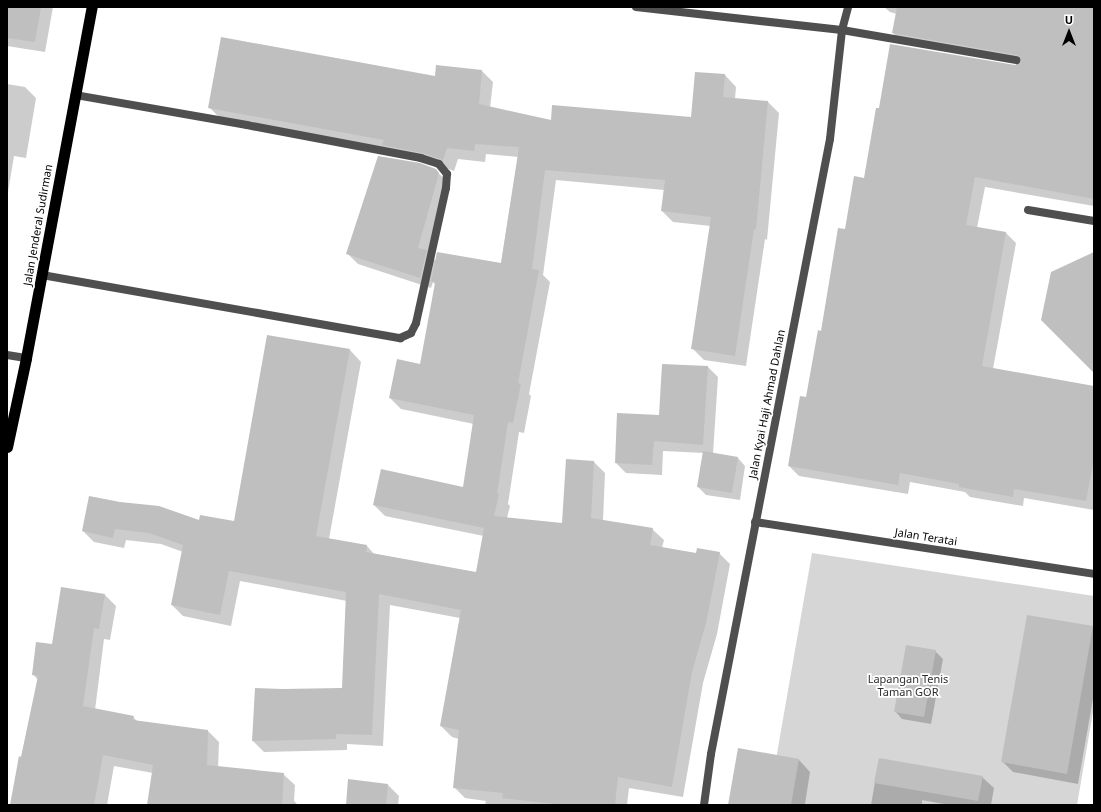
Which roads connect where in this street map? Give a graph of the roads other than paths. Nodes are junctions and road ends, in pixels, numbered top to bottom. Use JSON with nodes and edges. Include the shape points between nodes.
{"nodes":[{"id":1,"x":92,"y":7,"type":"edge"},
{"id":2,"x":636,"y":7,"type":"edge"},
{"id":3,"x":848,"y":7,"type":"edge"},
{"id":4,"x":842,"y":30,"type":"junction"},
{"id":5,"x":1016,"y":60,"type":"dead end"},
{"id":6,"x":75,"y":95,"type":"junction"},
{"id":7,"x":1028,"y":210,"type":"dead end"},
{"id":8,"x":1094,"y":221,"type":"edge"},
{"id":9,"x":42,"y":274,"type":"junction"},
{"id":10,"x":7,"y":355,"type":"edge"},
{"id":11,"x":26,"y":358,"type":"junction"},
{"id":12,"x":7,"y":447,"type":"edge"},
{"id":13,"x":755,"y":522,"type":"junction"},
{"id":14,"x":1094,"y":574,"type":"edge"},
{"id":15,"x":704,"y":805,"type":"edge"}],
"edges":[{"from":1,"to":6,"type":"highway","name":"Jalan Jenderal Sudirman"},
{"from":2,"to":4,"type":"street"},
{"from":3,"to":4,"type":"street","name":"Jalan Kyai Haji Ahmad Dahlan"},
{"from":4,"to":5,"type":"street"},
{"from":4,"to":13,"type":"street","name":"Jalan Kyai Haji Ahmad Dahlan","via":[[830,139]]},
{"from":6,"to":9,"type":"highway","name":"Jalan Jenderal Sudirman"},
{"from":6,"to":9,"type":"street","via":[[420,158],[439,164],[447,174],[446,188],[416,322],[411,333],[400,338]]},
{"from":7,"to":8,"type":"street"},
{"from":9,"to":11,"type":"highway","name":"Jalan Jenderal Sudirman"},
{"from":10,"to":11,"type":"street"},
{"from":11,"to":12,"type":"highway","name":"Jalan Jenderal Sudirman"},
{"from":13,"to":14,"type":"street","name":"Jalan Teratai"},
{"from":13,"to":15,"type":"street","name":"Jalan Kyai Haji Ahmad Dahlan","via":[[711,754]]}]}
